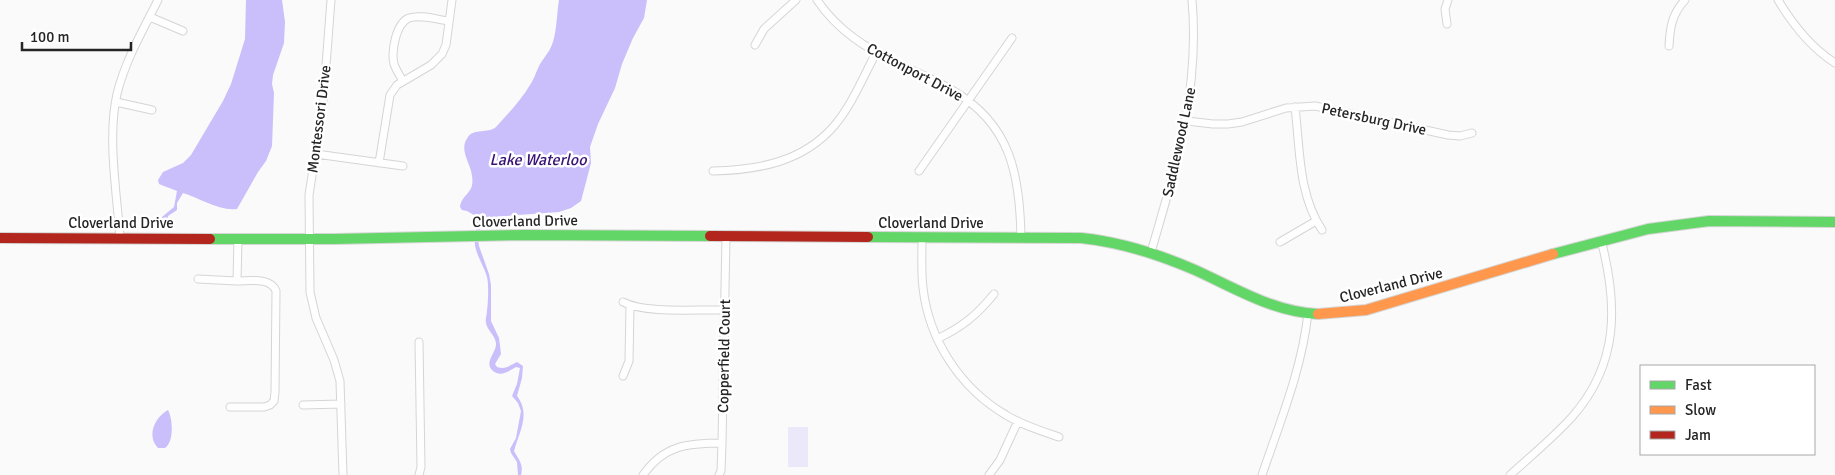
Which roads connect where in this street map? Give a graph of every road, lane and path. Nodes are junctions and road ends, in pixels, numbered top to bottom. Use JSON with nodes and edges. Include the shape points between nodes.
{"nodes":[{"id":1,"x":158,"y":0,"type":"edge"},
{"id":2,"x":331,"y":0,"type":"edge"},
{"id":3,"x":452,"y":0,"type":"edge"},
{"id":4,"x":796,"y":0,"type":"edge"},
{"id":5,"x":817,"y":0,"type":"edge"},
{"id":6,"x":1192,"y":0,"type":"edge"},
{"id":7,"x":1448,"y":0,"type":"edge"},
{"id":8,"x":1685,"y":0,"type":"edge"},
{"id":9,"x":1778,"y":0,"type":"edge"},
{"id":10,"x":150,"y":17,"type":"junction"},
{"id":11,"x":449,"y":22,"type":"junction"},
{"id":12,"x":1446,"y":24,"type":"dead end"},
{"id":13,"x":184,"y":31,"type":"dead end"},
{"id":14,"x":1012,"y":38,"type":"dead end"},
{"id":15,"x":755,"y":46,"type":"dead end"},
{"id":16,"x":1669,"y":46,"type":"dead end"},
{"id":17,"x":876,"y":52,"type":"junction"},
{"id":18,"x":1835,"y":63,"type":"edge"},
{"id":19,"x":403,"y":82,"type":"junction"},
{"id":20,"x":968,"y":100,"type":"junction"},
{"id":21,"x":116,"y":102,"type":"junction"},
{"id":22,"x":1295,"y":107,"type":"junction"},
{"id":23,"x":152,"y":110,"type":"dead end"},
{"id":24,"x":1187,"y":121,"type":"junction"},
{"id":25,"x":1472,"y":132,"type":"dead end"},
{"id":26,"x":316,"y":154,"type":"junction"},
{"id":27,"x":379,"y":163,"type":"junction"},
{"id":28,"x":403,"y":166,"type":"dead end"},
{"id":29,"x":713,"y":171,"type":"dead end"},
{"id":30,"x":918,"y":171,"type":"dead end"},
{"id":31,"x":1316,"y":221,"type":"junction"},
{"id":32,"x":1835,"y":222,"type":"edge"},
{"id":33,"x":1322,"y":230,"type":"dead end"},
{"id":34,"x":726,"y":236,"type":"junction"},
{"id":35,"x":0,"y":238,"type":"edge"},
{"id":36,"x":120,"y":238,"type":"junction"},
{"id":37,"x":238,"y":238,"type":"junction"},
{"id":38,"x":922,"y":238,"type":"junction"},
{"id":39,"x":1021,"y":238,"type":"junction"},
{"id":40,"x":309,"y":239,"type":"junction"},
{"id":41,"x":1601,"y":240,"type":"junction"},
{"id":42,"x":1280,"y":242,"type":"dead end"},
{"id":43,"x":1151,"y":252,"type":"junction"},
{"id":44,"x":198,"y":279,"type":"dead end"},
{"id":45,"x":237,"y":281,"type":"junction"},
{"id":46,"x":994,"y":294,"type":"dead end"},
{"id":47,"x":724,"y":310,"type":"junction"},
{"id":48,"x":1308,"y":313,"type":"junction"},
{"id":49,"x":937,"y":339,"type":"junction"},
{"id":50,"x":419,"y":342,"type":"dead end"},
{"id":51,"x":623,"y":376,"type":"dead end"},
{"id":52,"x":341,"y":404,"type":"junction"},
{"id":53,"x":303,"y":405,"type":"dead end"},
{"id":54,"x":230,"y":407,"type":"dead end"},
{"id":55,"x":1018,"y":421,"type":"junction"},
{"id":56,"x":1059,"y":437,"type":"dead end"},
{"id":57,"x":722,"y":443,"type":"junction"},
{"id":58,"x":343,"y":475,"type":"edge"},
{"id":59,"x":419,"y":475,"type":"edge"},
{"id":60,"x":643,"y":475,"type":"edge"},
{"id":61,"x":719,"y":475,"type":"edge"},
{"id":62,"x":989,"y":475,"type":"edge"},
{"id":63,"x":1262,"y":475,"type":"edge"},
{"id":64,"x":1510,"y":475,"type":"edge"}],
"edges":[{"from":1,"to":10,"type":"street"},
{"from":2,"to":26,"type":"street","name":"Montessori Drive"},
{"from":3,"to":11,"type":"street"},
{"from":4,"to":15,"type":"street","via":[[764,29]]},
{"from":5,"to":17,"type":"street","name":"Cottonport Drive","via":[[840,28]]},
{"from":6,"to":24,"type":"street","name":"Saddlewood Lane","via":[[1193,64]]},
{"from":7,"to":12,"type":"street"},
{"from":8,"to":16,"type":"street","via":[[1672,18]]},
{"from":9,"to":18,"type":"street","via":[[1807,40]]},
{"from":10,"to":13,"type":"street"},
{"from":10,"to":21,"type":"street","via":[[124,72]]},
{"from":11,"to":19,"type":"street","via":[[445,48],[440,56]]},
{"from":11,"to":19,"type":"street","via":[[414,17],[400,24],[393,59]]},
{"from":14,"to":20,"type":"street"},
{"from":17,"to":20,"type":"street","name":"Cottonport Drive"},
{"from":17,"to":29,"type":"street","via":[[840,118],[808,148],[765,166]]},
{"from":19,"to":27,"type":"street","via":[[392,90],[388,99]]},
{"from":20,"to":30,"type":"street"},
{"from":20,"to":39,"type":"street","name":"Cottonport Drive","via":[[988,120],[1012,159],[1020,195]]},
{"from":21,"to":23,"type":"street"},
{"from":21,"to":36,"type":"street","via":[[113,134]]},
{"from":22,"to":24,"type":"street","name":"Petersburg Drive","via":[[1236,124]]},
{"from":22,"to":25,"type":"street","name":"Petersburg Drive","via":[[1328,108],[1455,136]]},
{"from":22,"to":31,"type":"street","via":[[1304,188]]},
{"from":24,"to":43,"type":"street","name":"Saddlewood Lane"},
{"from":26,"to":27,"type":"street"},
{"from":26,"to":40,"type":"street","name":"Montessori Drive","via":[[309,195]]},
{"from":27,"to":28,"type":"street"},
{"from":31,"to":33,"type":"street"},
{"from":31,"to":42,"type":"street"},
{"from":32,"to":41,"type":"main road","name":"Cloverland Drive","via":[[1709,221],[1648,228]]},
{"from":34,"to":38,"type":"main road","name":"Cloverland Drive"},
{"from":34,"to":40,"type":"main road","name":"Cloverland Drive"},
{"from":34,"to":47,"type":"street","name":"Copperfield Court"},
{"from":35,"to":36,"type":"main road","name":"Cloverland Drive"},
{"from":36,"to":37,"type":"main road","name":"Cloverland Drive"},
{"from":37,"to":40,"type":"main road","name":"Cloverland Drive"},
{"from":37,"to":45,"type":"street"},
{"from":38,"to":39,"type":"main road","name":"Cloverland Drive"},
{"from":38,"to":49,"type":"street","via":[[923,288]]},
{"from":39,"to":43,"type":"main road","name":"Cloverland Drive","via":[[1090,239]]},
{"from":40,"to":52,"type":"street","name":"Montessori Drive","via":[[311,302],[338,371]]},
{"from":41,"to":48,"type":"main road","name":"Cloverland Drive","via":[[1366,310]]},
{"from":41,"to":64,"type":"street","via":[[1609,272],[1613,313],[1603,366],[1592,389],[1572,417]]},
{"from":43,"to":48,"type":"main road","name":"Cloverland Drive","via":[[1266,303]]},
{"from":44,"to":45,"type":"street"},
{"from":45,"to":54,"type":"street","via":[[266,281],[276,289],[275,392],[274,401],[267,406]]},
{"from":46,"to":49,"type":"street","via":[[966,323]]},
{"from":47,"to":51,"type":"street","via":[[649,308],[626,304],[629,361]]},
{"from":47,"to":57,"type":"street","name":"Copperfield Court"},
{"from":48,"to":63,"type":"street","via":[[1303,350]]},
{"from":49,"to":55,"type":"street","via":[[954,368],[971,388],[997,410]]},
{"from":50,"to":59,"type":"street"},
{"from":52,"to":53,"type":"street"},
{"from":52,"to":58,"type":"street","name":"Montessori Drive"},
{"from":55,"to":56,"type":"street"},
{"from":55,"to":62,"type":"street","via":[[1000,460]]},
{"from":57,"to":60,"type":"street","via":[[694,443],[668,451]]},
{"from":57,"to":61,"type":"street","name":"Copperfield Court"}]}
